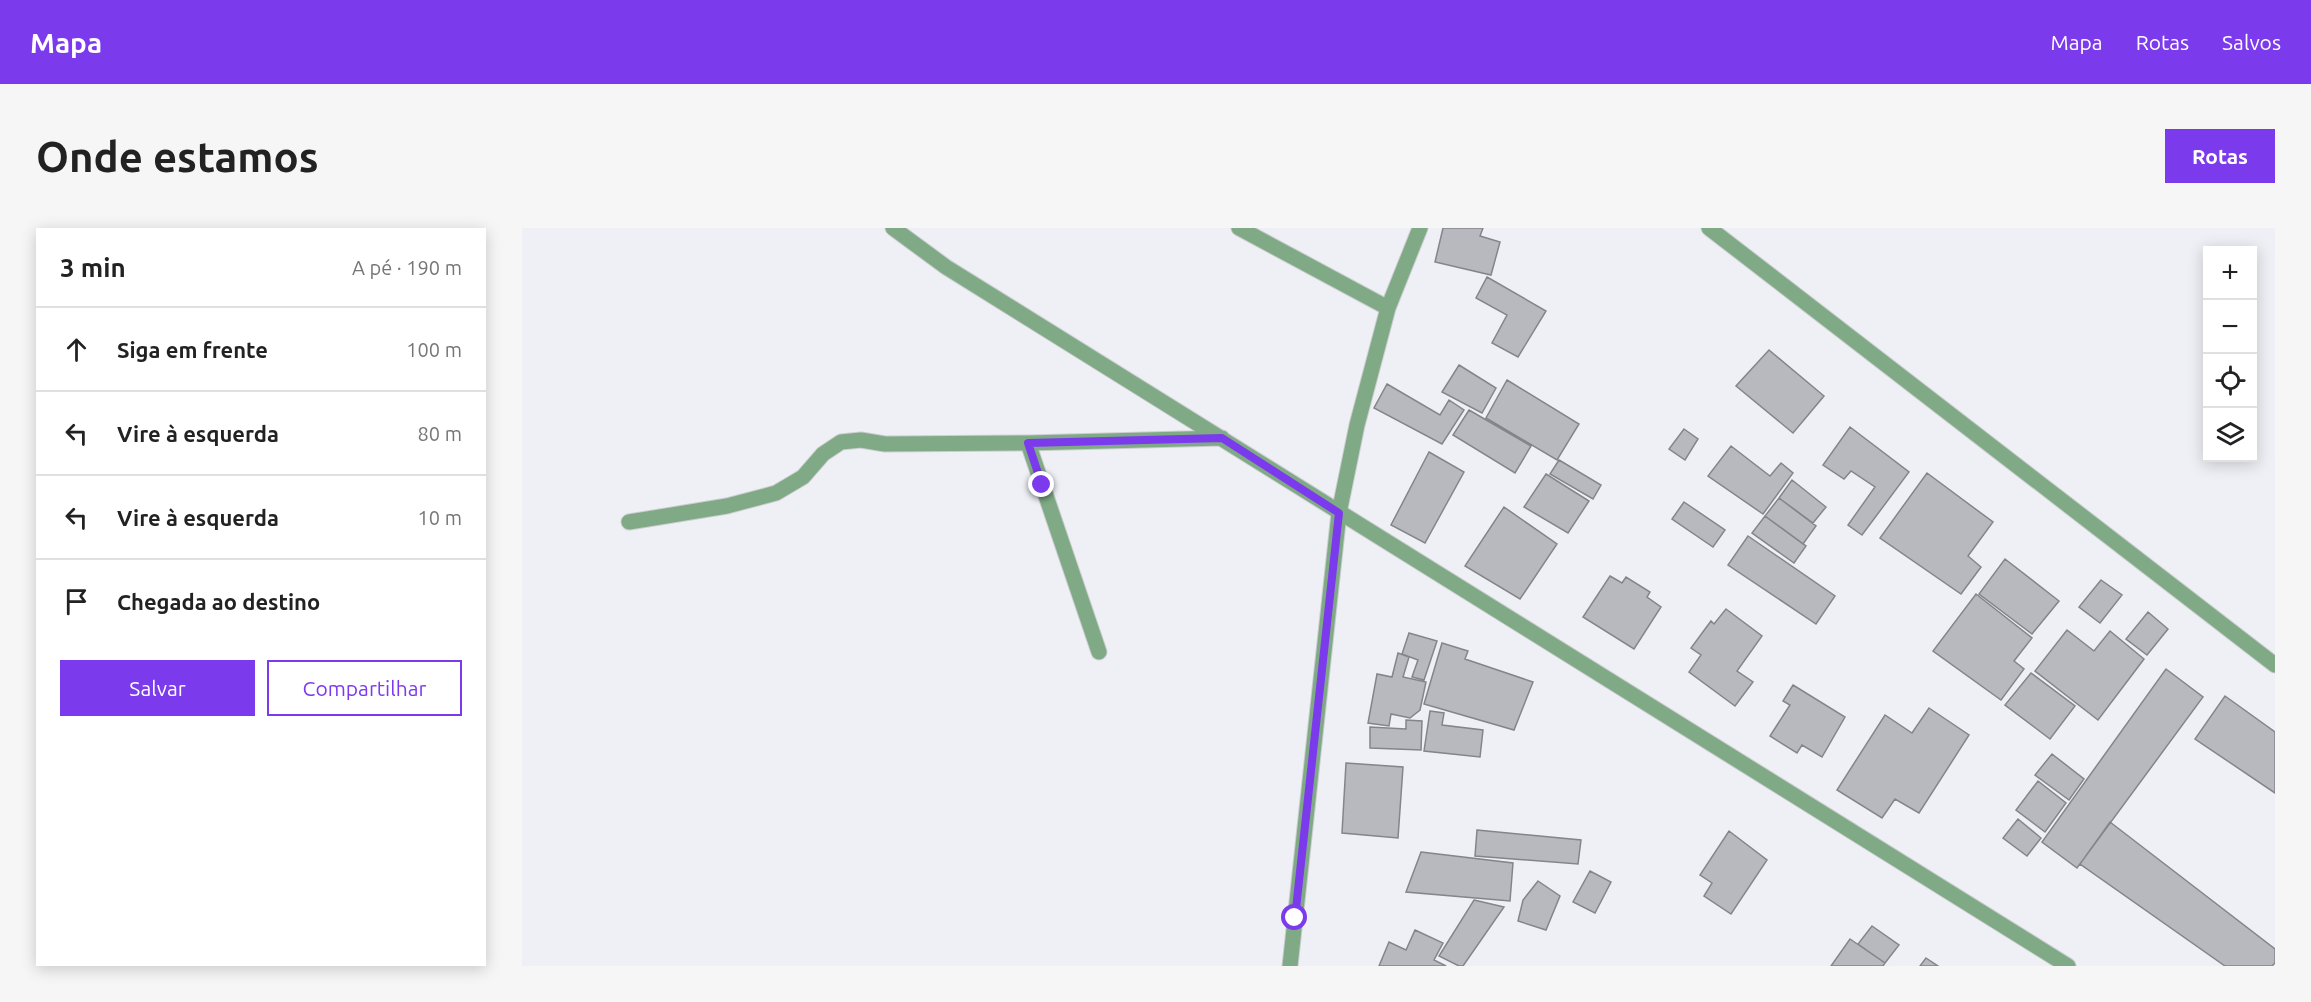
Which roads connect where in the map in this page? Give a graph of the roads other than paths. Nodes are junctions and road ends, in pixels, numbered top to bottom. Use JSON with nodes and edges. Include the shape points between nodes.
{"nodes":[{"id":1,"x":893,"y":228,"type":"edge"},
{"id":2,"x":1239,"y":228,"type":"edge"},
{"id":3,"x":1420,"y":228,"type":"edge"},
{"id":4,"x":1709,"y":228,"type":"edge"},
{"id":5,"x":1389,"y":308,"type":"junction"},
{"id":6,"x":1222,"y":438,"type":"junction"},
{"id":7,"x":1028,"y":443,"type":"junction"},
{"id":8,"x":1339,"y":513,"type":"junction"},
{"id":9,"x":629,"y":522,"type":"dead end"},
{"id":10,"x":1099,"y":652,"type":"dead end"},
{"id":11,"x":2275,"y":665,"type":"edge"},
{"id":12,"x":1290,"y":966,"type":"edge"},
{"id":13,"x":2068,"y":966,"type":"edge"}],
"edges":[{"from":1,"to":6,"type":"street","via":[[946,267]]},
{"from":2,"to":5,"type":"street"},
{"from":3,"to":5,"type":"street"},
{"from":4,"to":11,"type":"street"},
{"from":5,"to":8,"type":"street","via":[[1357,424]]},
{"from":6,"to":7,"type":"street"},
{"from":6,"to":8,"type":"street"},
{"from":7,"to":9,"type":"street","via":[[841,442],[823,454],[803,477],[776,493],[727,506]]},
{"from":7,"to":10,"type":"street"},
{"from":8,"to":12,"type":"street"},
{"from":8,"to":13,"type":"street"}]}
